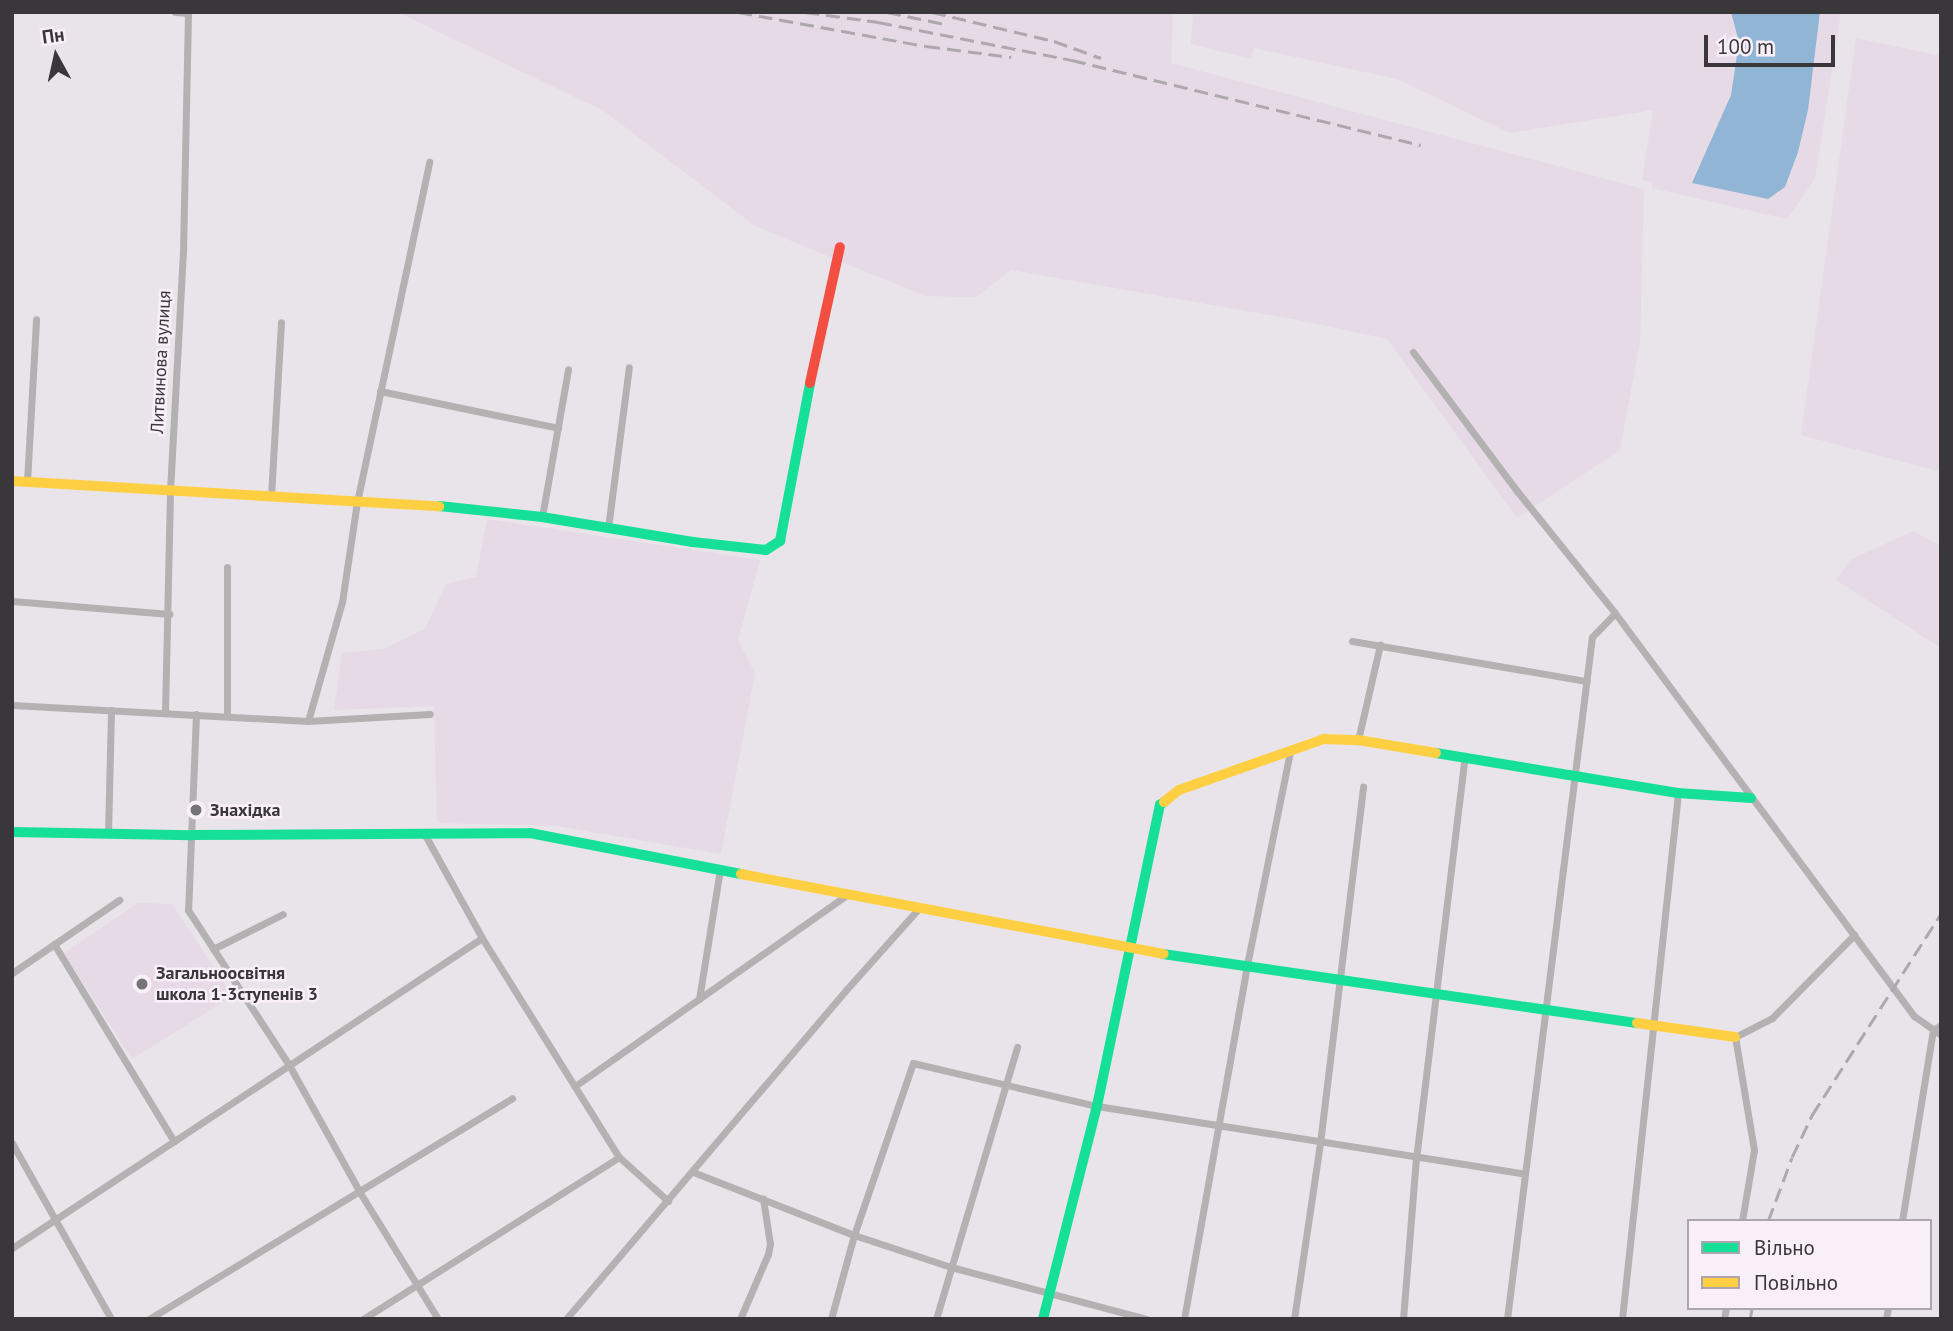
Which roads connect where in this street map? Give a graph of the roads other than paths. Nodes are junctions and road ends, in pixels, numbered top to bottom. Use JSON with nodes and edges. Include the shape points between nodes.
{"nodes":[{"id":1,"x":175,"y":12,"type":"edge"},
{"id":2,"x":188,"y":13,"type":"edge"},
{"id":3,"x":429,"y":162,"type":"dead end"},
{"id":4,"x":840,"y":247,"type":"dead end"},
{"id":5,"x":36,"y":318,"type":"dead end"},
{"id":6,"x":281,"y":323,"type":"dead end"},
{"id":7,"x":1413,"y":352,"type":"dead end"},
{"id":8,"x":629,"y":367,"type":"dead end"},
{"id":9,"x":568,"y":369,"type":"dead end"},
{"id":10,"x":380,"y":391,"type":"junction"},
{"id":11,"x":558,"y":428,"type":"junction"},
{"id":12,"x":12,"y":481,"type":"edge"},
{"id":13,"x":27,"y":482,"type":"junction"},
{"id":14,"x":170,"y":491,"type":"junction"},
{"id":15,"x":271,"y":496,"type":"junction"},
{"id":16,"x":357,"y":502,"type":"junction"},
{"id":17,"x":542,"y":517,"type":"junction"},
{"id":18,"x":608,"y":528,"type":"junction"},
{"id":19,"x":227,"y":567,"type":"dead end"},
{"id":20,"x":12,"y":601,"type":"edge"},
{"id":21,"x":1615,"y":613,"type":"junction"},
{"id":22,"x":169,"y":614,"type":"junction"},
{"id":23,"x":1352,"y":641,"type":"dead end"},
{"id":24,"x":1380,"y":645,"type":"junction"},
{"id":25,"x":1587,"y":681,"type":"junction"},
{"id":26,"x":12,"y":705,"type":"edge"},
{"id":27,"x":111,"y":710,"type":"junction"},
{"id":28,"x":165,"y":713,"type":"junction"},
{"id":29,"x":196,"y":714,"type":"junction"},
{"id":30,"x":430,"y":714,"type":"dead end"},
{"id":31,"x":227,"y":716,"type":"junction"},
{"id":32,"x":308,"y":721,"type":"junction"},
{"id":33,"x":1358,"y":740,"type":"junction"},
{"id":34,"x":1290,"y":751,"type":"junction"},
{"id":35,"x":1464,"y":760,"type":"junction"},
{"id":36,"x":1574,"y":777,"type":"junction"},
{"id":37,"x":1363,"y":788,"type":"dead end"},
{"id":38,"x":1678,"y":793,"type":"junction"},
{"id":39,"x":1751,"y":798,"type":"junction"},
{"id":40,"x":12,"y":831,"type":"edge"},
{"id":41,"x":108,"y":834,"type":"junction"},
{"id":42,"x":192,"y":835,"type":"junction"},
{"id":43,"x":425,"y":835,"type":"junction"},
{"id":44,"x":720,"y":869,"type":"junction"},
{"id":45,"x":848,"y":894,"type":"junction"},
{"id":46,"x":120,"y":900,"type":"dead end"},
{"id":47,"x":920,"y":907,"type":"junction"},
{"id":48,"x":283,"y":914,"type":"dead end"},
{"id":49,"x":1854,"y":935,"type":"junction"},
{"id":50,"x":482,"y":938,"type":"junction"},
{"id":51,"x":54,"y":944,"type":"junction"},
{"id":52,"x":213,"y":949,"type":"junction"},
{"id":53,"x":1129,"y":949,"type":"junction"},
{"id":54,"x":1247,"y":965,"type":"junction"},
{"id":55,"x":12,"y":973,"type":"edge"},
{"id":56,"x":1339,"y":978,"type":"junction"},
{"id":57,"x":1435,"y":993,"type":"junction"},
{"id":58,"x":699,"y":999,"type":"junction"},
{"id":59,"x":1545,"y":1007,"type":"junction"},
{"id":60,"x":1941,"y":1023,"type":"edge"},
{"id":61,"x":1655,"y":1026,"type":"junction"},
{"id":62,"x":1937,"y":1032,"type":"edge"},
{"id":63,"x":1735,"y":1037,"type":"junction"},
{"id":64,"x":1017,"y":1047,"type":"dead end"},
{"id":65,"x":289,"y":1065,"type":"junction"},
{"id":66,"x":1007,"y":1085,"type":"junction"},
{"id":67,"x":575,"y":1086,"type":"junction"},
{"id":68,"x":512,"y":1097,"type":"dead end"},
{"id":69,"x":1097,"y":1106,"type":"junction"},
{"id":70,"x":1217,"y":1125,"type":"junction"},
{"id":71,"x":174,"y":1141,"type":"junction"},
{"id":72,"x":12,"y":1143,"type":"edge"},
{"id":73,"x":1320,"y":1143,"type":"junction"},
{"id":74,"x":619,"y":1157,"type":"junction"},
{"id":75,"x":1416,"y":1159,"type":"junction"},
{"id":76,"x":693,"y":1171,"type":"junction"},
{"id":77,"x":1524,"y":1174,"type":"junction"},
{"id":78,"x":359,"y":1191,"type":"junction"},
{"id":79,"x":763,"y":1199,"type":"junction"},
{"id":80,"x":668,"y":1201,"type":"junction"},
{"id":81,"x":57,"y":1219,"type":"junction"},
{"id":82,"x":1742,"y":1219,"type":"edge"},
{"id":83,"x":1902,"y":1219,"type":"edge"},
{"id":84,"x":854,"y":1235,"type":"junction"},
{"id":85,"x":12,"y":1248,"type":"edge"},
{"id":86,"x":950,"y":1266,"type":"junction"},
{"id":87,"x":417,"y":1286,"type":"junction"},
{"id":88,"x":1049,"y":1294,"type":"junction"},
{"id":89,"x":111,"y":1319,"type":"edge"},
{"id":90,"x":149,"y":1319,"type":"edge"},
{"id":91,"x":363,"y":1319,"type":"edge"},
{"id":92,"x":438,"y":1319,"type":"edge"},
{"id":93,"x":566,"y":1319,"type":"edge"},
{"id":94,"x":740,"y":1319,"type":"edge"},
{"id":95,"x":831,"y":1319,"type":"edge"},
{"id":96,"x":936,"y":1319,"type":"edge"},
{"id":97,"x":1043,"y":1319,"type":"edge"},
{"id":98,"x":1146,"y":1319,"type":"edge"},
{"id":99,"x":1184,"y":1319,"type":"edge"},
{"id":100,"x":1294,"y":1319,"type":"edge"},
{"id":101,"x":1403,"y":1319,"type":"edge"},
{"id":102,"x":1507,"y":1319,"type":"edge"},
{"id":103,"x":1622,"y":1319,"type":"edge"}],
"edges":[{"from":1,"to":2,"type":"street"},
{"from":2,"to":14,"type":"street","name":"Литвинова вулиця","via":[[183,252]]},
{"from":3,"to":10,"type":"street"},
{"from":4,"to":18,"type":"street","via":[[780,541],[766,550]]},
{"from":5,"to":13,"type":"street"},
{"from":6,"to":15,"type":"street"},
{"from":7,"to":21,"type":"street"},
{"from":8,"to":18,"type":"street"},
{"from":9,"to":11,"type":"street"},
{"from":10,"to":11,"type":"street"},
{"from":10,"to":16,"type":"street"},
{"from":11,"to":17,"type":"street"},
{"from":12,"to":13,"type":"street"},
{"from":13,"to":14,"type":"street"},
{"from":14,"to":15,"type":"street"},
{"from":14,"to":22,"type":"street","name":"Литвинова вулиця"},
{"from":15,"to":16,"type":"street"},
{"from":16,"to":17,"type":"street"},
{"from":16,"to":32,"type":"street","via":[[342,602]]},
{"from":17,"to":18,"type":"street"},
{"from":19,"to":31,"type":"street"},
{"from":20,"to":22,"type":"street"},
{"from":21,"to":25,"type":"street","via":[[1592,637]]},
{"from":21,"to":39,"type":"street"},
{"from":22,"to":28,"type":"street","name":"Литвинова вулиця"},
{"from":23,"to":24,"type":"street"},
{"from":24,"to":25,"type":"street"},
{"from":24,"to":33,"type":"street"},
{"from":25,"to":36,"type":"street"},
{"from":26,"to":27,"type":"street"},
{"from":27,"to":28,"type":"street"},
{"from":27,"to":41,"type":"street"},
{"from":28,"to":29,"type":"street"},
{"from":29,"to":31,"type":"street"},
{"from":29,"to":42,"type":"street"},
{"from":30,"to":32,"type":"street"},
{"from":31,"to":32,"type":"street"},
{"from":33,"to":34,"type":"street","via":[[1324,738]]},
{"from":33,"to":35,"type":"street"},
{"from":34,"to":53,"type":"street","via":[[1179,790],[1160,805]]},
{"from":34,"to":54,"type":"street"},
{"from":35,"to":36,"type":"street"},
{"from":35,"to":57,"type":"street"},
{"from":36,"to":38,"type":"street"},
{"from":36,"to":59,"type":"street"},
{"from":37,"to":56,"type":"street"},
{"from":38,"to":39,"type":"street"},
{"from":38,"to":61,"type":"street"},
{"from":39,"to":49,"type":"street"},
{"from":40,"to":41,"type":"street"},
{"from":41,"to":42,"type":"street"},
{"from":42,"to":43,"type":"street"},
{"from":42,"to":52,"type":"street","via":[[188,910]]},
{"from":43,"to":44,"type":"street","via":[[530,834]]},
{"from":43,"to":50,"type":"street"},
{"from":44,"to":45,"type":"street"},
{"from":44,"to":58,"type":"street"},
{"from":45,"to":47,"type":"street"},
{"from":45,"to":58,"type":"street"},
{"from":46,"to":51,"type":"street"},
{"from":47,"to":53,"type":"street"},
{"from":47,"to":76,"type":"street"},
{"from":48,"to":52,"type":"street"},
{"from":49,"to":62,"type":"street","via":[[1914,1016]]},
{"from":49,"to":63,"type":"street","via":[[1772,1018]]},
{"from":50,"to":65,"type":"street"},
{"from":50,"to":67,"type":"street"},
{"from":51,"to":55,"type":"street"},
{"from":51,"to":71,"type":"street"},
{"from":52,"to":65,"type":"street"},
{"from":53,"to":54,"type":"street"},
{"from":53,"to":69,"type":"street"},
{"from":54,"to":56,"type":"street"},
{"from":54,"to":70,"type":"street"},
{"from":56,"to":57,"type":"street"},
{"from":56,"to":73,"type":"street"},
{"from":57,"to":59,"type":"street"},
{"from":57,"to":75,"type":"street"},
{"from":58,"to":67,"type":"street"},
{"from":59,"to":61,"type":"street"},
{"from":59,"to":77,"type":"street"},
{"from":60,"to":62,"type":"street"},
{"from":61,"to":63,"type":"street"},
{"from":61,"to":103,"type":"street"},
{"from":62,"to":83,"type":"street"},
{"from":63,"to":82,"type":"street","via":[[1754,1150]]},
{"from":64,"to":66,"type":"street"},
{"from":65,"to":71,"type":"street"},
{"from":65,"to":78,"type":"street"},
{"from":66,"to":69,"type":"street"},
{"from":66,"to":84,"type":"street","via":[[913,1063]]},
{"from":66,"to":86,"type":"street"},
{"from":67,"to":74,"type":"street"},
{"from":68,"to":78,"type":"street"},
{"from":69,"to":70,"type":"street"},
{"from":69,"to":88,"type":"street"},
{"from":70,"to":73,"type":"street"},
{"from":70,"to":99,"type":"street"},
{"from":71,"to":81,"type":"street"},
{"from":72,"to":81,"type":"street"},
{"from":73,"to":75,"type":"street"},
{"from":73,"to":100,"type":"street"},
{"from":74,"to":80,"type":"street"},
{"from":74,"to":87,"type":"street"},
{"from":75,"to":77,"type":"street"},
{"from":75,"to":101,"type":"street"},
{"from":76,"to":79,"type":"street"},
{"from":76,"to":80,"type":"street"},
{"from":77,"to":102,"type":"street"},
{"from":78,"to":87,"type":"street"},
{"from":78,"to":90,"type":"street"},
{"from":79,"to":84,"type":"street"},
{"from":79,"to":94,"type":"street","via":[[768,1254]]},
{"from":80,"to":93,"type":"street"},
{"from":81,"to":85,"type":"street"},
{"from":81,"to":89,"type":"street"},
{"from":84,"to":86,"type":"street"},
{"from":84,"to":95,"type":"street"},
{"from":86,"to":88,"type":"street"},
{"from":86,"to":96,"type":"street"},
{"from":87,"to":91,"type":"street"},
{"from":87,"to":92,"type":"street"},
{"from":88,"to":97,"type":"street"},
{"from":88,"to":98,"type":"street"}]}
